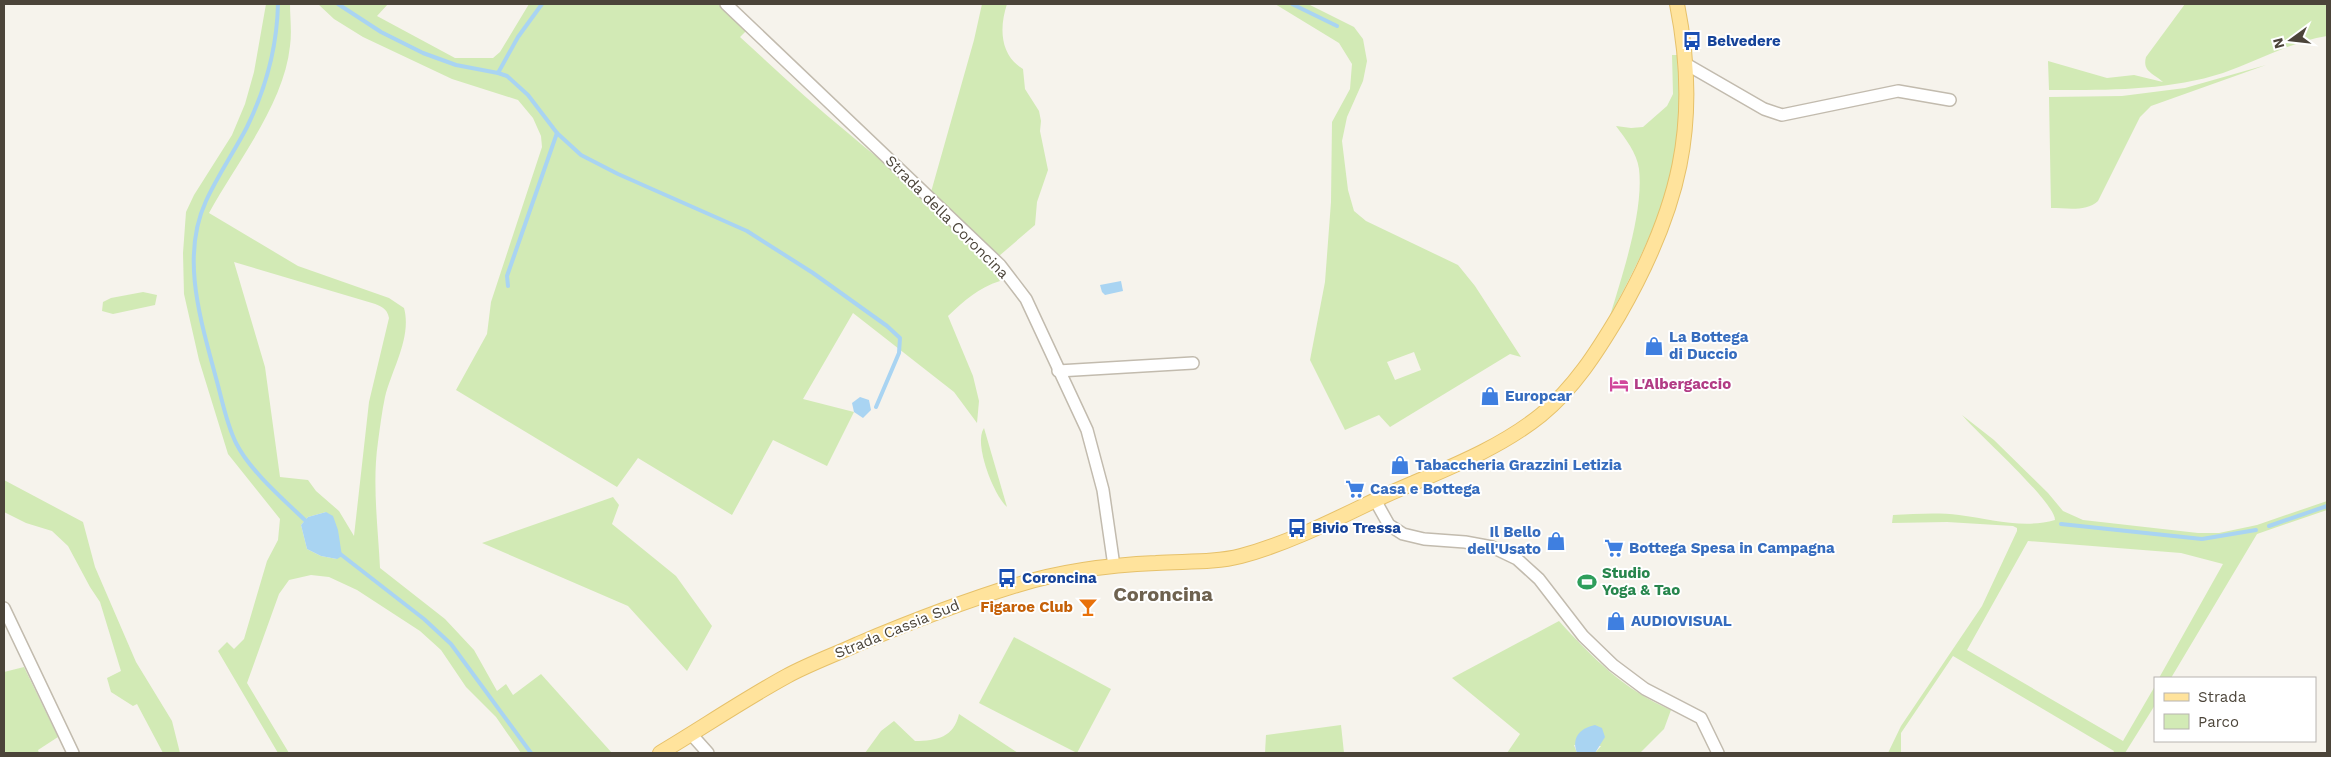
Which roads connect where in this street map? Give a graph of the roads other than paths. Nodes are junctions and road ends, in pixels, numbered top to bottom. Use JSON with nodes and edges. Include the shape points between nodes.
{"nodes":[{"id":1,"x":726,"y":4,"type":"edge"},
{"id":2,"x":1677,"y":4,"type":"edge"},
{"id":3,"x":1686,"y":64,"type":"junction"},
{"id":4,"x":1950,"y":100,"type":"dead end"},
{"id":5,"x":1193,"y":363,"type":"dead end"},
{"id":6,"x":1058,"y":371,"type":"junction"},
{"id":7,"x":1375,"y":500,"type":"junction"},
{"id":8,"x":1114,"y":566,"type":"junction"},
{"id":9,"x":4,"y":608,"type":"edge"},
{"id":10,"x":691,"y":734,"type":"junction"},
{"id":11,"x":73,"y":753,"type":"edge"},
{"id":12,"x":660,"y":753,"type":"edge"},
{"id":13,"x":708,"y":753,"type":"edge"},
{"id":14,"x":1718,"y":753,"type":"edge"}],
"edges":[{"from":1,"to":6,"type":"street","name":"Strada della Coroncina","via":[[1000,265],[1026,299]]},
{"from":2,"to":3,"type":"main road","name":"Strada Cassia Sud"},
{"from":3,"to":4,"type":"street","via":[[1764,109],[1782,115],[1898,91]]},
{"from":3,"to":7,"type":"main road","name":"Strada Cassia Sud","via":[[1685,142],[1668,212],[1644,268],[1587,365],[1559,399],[1527,426],[1474,456]]},
{"from":5,"to":6,"type":"street"},
{"from":6,"to":8,"type":"street","name":"Strada della Coroncina","via":[[1090,438],[1107,510]]},
{"from":7,"to":8,"type":"main road","name":"Strada Cassia Sud","via":[[1278,543],[1238,556]]},
{"from":7,"to":14,"type":"street","via":[[1389,525],[1403,534],[1482,545],[1517,559],[1539,579],[1583,636],[1613,666],[1645,689],[1701,718]]},
{"from":8,"to":10,"type":"main road","name":"Strada Cassia Sud","via":[[1031,581],[933,613],[792,673]]},
{"from":9,"to":11,"type":"street"},
{"from":10,"to":12,"type":"main road","name":"Strada Cassia Sud"},
{"from":10,"to":13,"type":"street"}]}
